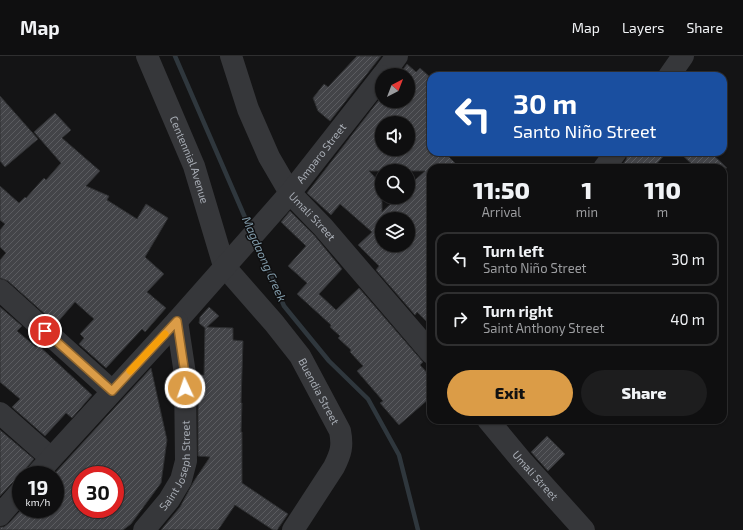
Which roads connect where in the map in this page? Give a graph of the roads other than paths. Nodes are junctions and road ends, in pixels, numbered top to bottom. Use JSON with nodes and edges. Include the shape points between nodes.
{"nodes":[{"id":1,"x":147,"y":56,"type":"edge"},
{"id":2,"x":231,"y":56,"type":"edge"},
{"id":3,"x":397,"y":56,"type":"edge"},
{"id":4,"x":683,"y":56,"type":"edge"},
{"id":5,"x":388,"y":68,"type":"edge"},
{"id":6,"x":672,"y":72,"type":"edge"},
{"id":7,"x":375,"y":84,"type":"edge"},
{"id":8,"x":290,"y":193,"type":"junction"},
{"id":9,"x":229,"y":261,"type":"junction"},
{"id":10,"x":0,"y":290,"type":"edge"},
{"id":11,"x":177,"y":321,"type":"junction"},
{"id":12,"x":427,"y":348,"type":"edge"},
{"id":13,"x":112,"y":391,"type":"junction"},
{"id":14,"x":0,"y":413,"type":"edge"},
{"id":15,"x":491,"y":424,"type":"edge"},
{"id":16,"x":52,"y":458,"type":"junction"},
{"id":17,"x":44,"y":466,"type":"edge"},
{"id":18,"x":12,"y":501,"type":"edge"},
{"id":19,"x":0,"y":515,"type":"edge"},
{"id":20,"x":144,"y":530,"type":"edge"},
{"id":21,"x":293,"y":530,"type":"edge"},
{"id":22,"x":584,"y":530,"type":"edge"}],
"edges":[{"from":1,"to":9,"type":"street","name":"Centennial Avenue","via":[[194,166]]},
{"from":2,"to":8,"type":"street","name":"Umali Street","via":[[248,109],[269,157]]},
{"from":3,"to":5,"type":"street","name":"Amparo Street"},
{"from":4,"to":6,"type":"street"},
{"from":7,"to":8,"type":"street","name":"Amparo Street"},
{"from":8,"to":9,"type":"street","name":"Amparo Street"},
{"from":8,"to":12,"type":"street","name":"Umali Street","via":[[323,227]]},
{"from":9,"to":11,"type":"street","name":"Amparo Street"},
{"from":9,"to":21,"type":"street","name":"Buendia Street","via":[[300,356],[340,431],[343,443],[334,467]]},
{"from":10,"to":13,"type":"street"},
{"from":11,"to":13,"type":"street","name":"Amparo Street"},
{"from":11,"to":20,"type":"street","name":"Saint Joseph Street","via":[[185,374],[186,461],[181,480],[169,500]]},
{"from":13,"to":16,"type":"street","name":"Amparo Street"},
{"from":14,"to":16,"type":"street"},
{"from":15,"to":22,"type":"street","name":"Umali Street"},
{"from":16,"to":17,"type":"street","name":"Amparo Street"},
{"from":18,"to":19,"type":"street"}]}
